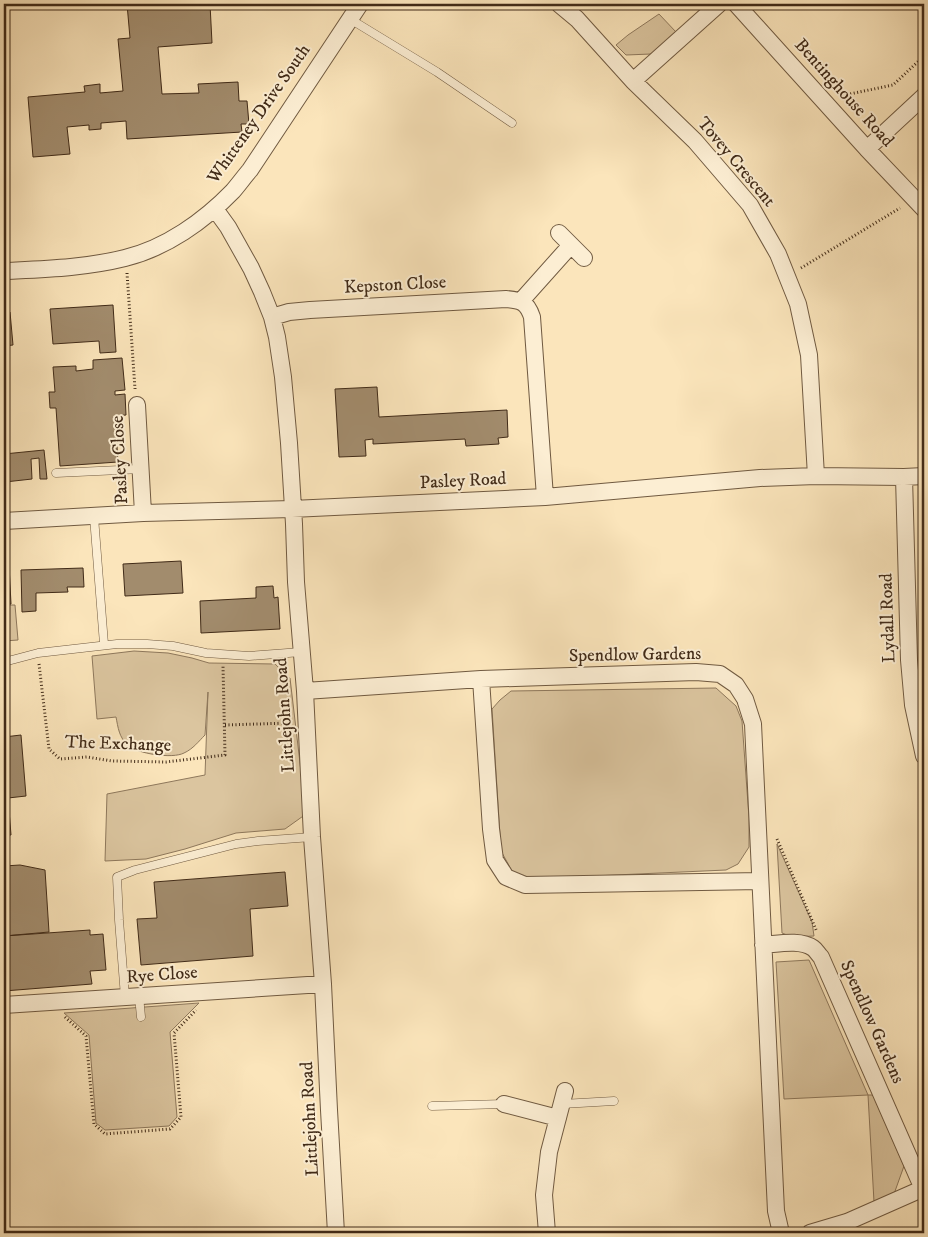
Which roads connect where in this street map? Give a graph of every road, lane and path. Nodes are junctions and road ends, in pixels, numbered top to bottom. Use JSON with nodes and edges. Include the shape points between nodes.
{"nodes":[{"id":1,"x":360,"y":4,"type":"edge"},
{"id":2,"x":559,"y":4,"type":"edge"},
{"id":3,"x":719,"y":4,"type":"edge"},
{"id":4,"x":736,"y":4,"type":"edge"},
{"id":5,"x":350,"y":19,"type":"junction"},
{"id":6,"x":924,"y":56,"type":"edge"},
{"id":7,"x":634,"y":81,"type":"junction"},
{"id":8,"x":924,"y":96,"type":"edge"},
{"id":9,"x":822,"y":99,"type":"junction"},
{"id":10,"x":512,"y":123,"type":"dead end"},
{"id":11,"x":868,"y":149,"type":"junction"},
{"id":12,"x":924,"y":169,"type":"edge"},
{"id":13,"x":919,"y":204,"type":"edge"},
{"id":14,"x":215,"y":209,"type":"junction"},
{"id":15,"x":559,"y":233,"type":"dead end"},
{"id":16,"x":571,"y":245,"type":"junction"},
{"id":17,"x":126,"y":258,"type":"junction"},
{"id":18,"x":584,"y":258,"type":"dead end"},
{"id":19,"x":4,"y":271,"type":"edge"},
{"id":20,"x":787,"y":276,"type":"junction"},
{"id":21,"x":522,"y":301,"type":"junction"},
{"id":22,"x":272,"y":317,"type":"junction"},
{"id":23,"x":137,"y":405,"type":"joint"},
{"id":24,"x":141,"y":469,"type":"junction"},
{"id":25,"x":56,"y":473,"type":"dead end"},
{"id":26,"x":816,"y":476,"type":"junction"},
{"id":27,"x":924,"y":476,"type":"edge"},
{"id":28,"x":904,"y":478,"type":"junction"},
{"id":29,"x":545,"y":497,"type":"junction"},
{"id":30,"x":292,"y":509,"type":"junction"},
{"id":31,"x":143,"y":513,"type":"junction"},
{"id":32,"x":94,"y":517,"type":"junction"},
{"id":33,"x":4,"y":521,"type":"edge"},
{"id":34,"x":104,"y":644,"type":"junction"},
{"id":35,"x":301,"y":652,"type":"junction"},
{"id":36,"x":38,"y":653,"type":"junction"},
{"id":37,"x":222,"y":654,"type":"junction"},
{"id":38,"x":917,"y":659,"type":"edge"},
{"id":39,"x":4,"y":662,"type":"edge"},
{"id":40,"x":481,"y":679,"type":"junction"},
{"id":41,"x":305,"y":691,"type":"junction"},
{"id":42,"x":307,"y":723,"type":"junction"},
{"id":43,"x":226,"y":725,"type":"junction"},
{"id":44,"x":924,"y":756,"type":"edge"},
{"id":45,"x":758,"y":826,"type":"junction"},
{"id":46,"x":312,"y":837,"type":"junction"},
{"id":47,"x":760,"y":881,"type":"junction"},
{"id":48,"x":763,"y":945,"type":"junction"},
{"id":49,"x":821,"y":958,"type":"junction"},
{"id":50,"x":323,"y":984,"type":"junction"},
{"id":51,"x":203,"y":992,"type":"junction"},
{"id":52,"x":132,"y":997,"type":"junction"},
{"id":53,"x":60,"y":1001,"type":"junction"},
{"id":54,"x":4,"y":1005,"type":"edge"},
{"id":55,"x":141,"y":1017,"type":"dead end"},
{"id":56,"x":614,"y":1101,"type":"dead end"},
{"id":57,"x":504,"y":1104,"type":"joint"},
{"id":58,"x":561,"y":1104,"type":"junction"},
{"id":59,"x":432,"y":1106,"type":"dead end"},
{"id":60,"x":924,"y":1188,"type":"edge"},
{"id":61,"x":336,"y":1233,"type":"edge"},
{"id":62,"x":547,"y":1233,"type":"edge"},
{"id":63,"x":782,"y":1233,"type":"edge"},
{"id":64,"x":810,"y":1233,"type":"edge"}],
"edges":[{"from":1,"to":5,"type":"street","name":"Whitteney Drive South"},
{"from":2,"to":7,"type":"street","name":"Tovey Crescent"},
{"from":3,"to":7,"type":"street"},
{"from":4,"to":9,"type":"street","name":"Bentinghouse Road"},
{"from":5,"to":10,"type":"lane"},
{"from":5,"to":14,"type":"street","name":"Whitteney Drive South","via":[[250,170]]},
{"from":6,"to":9,"type":"path","via":[[893,85]]},
{"from":7,"to":20,"type":"street","name":"Tovey Crescent","via":[[695,141],[750,205]]},
{"from":8,"to":11,"type":"street"},
{"from":9,"to":11,"type":"street","name":"Bentinghouse Road"},
{"from":11,"to":13,"type":"street","name":"Bentinghouse Road"},
{"from":12,"to":13,"type":"path"},
{"from":13,"to":20,"type":"path"},
{"from":14,"to":17,"type":"street","name":"Whitteney Drive South","via":[[177,236]]},
{"from":14,"to":22,"type":"street","name":"Littlejohn Road","via":[[251,268]]},
{"from":15,"to":16,"type":"street"},
{"from":16,"to":18,"type":"street"},
{"from":16,"to":21,"type":"street"},
{"from":17,"to":19,"type":"street","name":"Whitteney Drive South","via":[[62,268]]},
{"from":17,"to":23,"type":"path"},
{"from":20,"to":26,"type":"street","name":"Tovey Crescent","via":[[798,304],[809,355]]},
{"from":21,"to":22,"type":"street","name":"Kepston Close","via":[[506,298],[330,309],[289,312]]},
{"from":21,"to":29,"type":"street","via":[[532,317]]},
{"from":22,"to":30,"type":"street","name":"Littlejohn Road","via":[[283,377]]},
{"from":23,"to":24,"type":"street","name":"Pasley Close"},
{"from":24,"to":25,"type":"lane"},
{"from":24,"to":31,"type":"street","name":"Pasley Close"},
{"from":26,"to":28,"type":"street","name":"Pasley Road"},
{"from":26,"to":29,"type":"street","name":"Pasley Road"},
{"from":27,"to":28,"type":"street","name":"Pasley Road"},
{"from":28,"to":38,"type":"street","name":"Lydall Road"},
{"from":29,"to":30,"type":"street","name":"Pasley Road"},
{"from":30,"to":31,"type":"street","name":"Pasley Road"},
{"from":30,"to":35,"type":"street","name":"Littlejohn Road"},
{"from":31,"to":32,"type":"street","name":"Pasley Road"},
{"from":32,"to":33,"type":"street","name":"Pasley Road"},
{"from":32,"to":34,"type":"lane"},
{"from":34,"to":36,"type":"lane"},
{"from":34,"to":37,"type":"lane","via":[[172,646]]},
{"from":35,"to":37,"type":"lane","via":[[249,656]]},
{"from":35,"to":41,"type":"street","name":"Littlejohn Road"},
{"from":36,"to":39,"type":"lane"},
{"from":36,"to":43,"type":"path","name":"The Exchange","via":[[49,749],[60,759],[87,757],[166,762],[226,755]]},
{"from":37,"to":43,"type":"path"},
{"from":38,"to":44,"type":"street","name":"Lydall Road","via":[[913,705]]},
{"from":40,"to":41,"type":"street","name":"Spendlow Gardens"},
{"from":40,"to":45,"type":"street","name":"Spendlow Gardens","via":[[696,672],[720,674],[736,685],[745,699],[753,724]]},
{"from":40,"to":47,"type":"street","via":[[491,829],[495,860],[506,877],[525,885]]},
{"from":41,"to":42,"type":"street","name":"Littlejohn Road"},
{"from":42,"to":43,"type":"path"},
{"from":42,"to":46,"type":"street","name":"Littlejohn Road"},
{"from":45,"to":47,"type":"street","name":"Spendlow Gardens"},
{"from":45,"to":49,"type":"path","via":[[776,837],[824,945]]},
{"from":46,"to":50,"type":"street","name":"Littlejohn Road"},
{"from":46,"to":52,"type":"lane","via":[[236,844],[117,877],[119,920]]},
{"from":47,"to":48,"type":"street","name":"Spendlow Gardens"},
{"from":48,"to":49,"type":"street","name":"Spendlow Gardens","via":[[806,945]]},
{"from":48,"to":63,"type":"street","name":"Spendlow Gardens","via":[[776,1212]]},
{"from":49,"to":60,"type":"street","name":"Spendlow Gardens"},
{"from":50,"to":51,"type":"street","name":"Rye Close"},
{"from":50,"to":61,"type":"street","name":"Littlejohn Road"},
{"from":51,"to":52,"type":"street","name":"Rye Close"},
{"from":51,"to":53,"type":"path","via":[[204,1003],[174,1033],[181,1117],[170,1129],[105,1134],[94,1124],[86,1036],[61,1013]]},
{"from":52,"to":53,"type":"street","name":"Rye Close"},
{"from":52,"to":55,"type":"lane"},
{"from":53,"to":54,"type":"street","name":"Rye Close"},
{"from":56,"to":58,"type":"lane"},
{"from":57,"to":58,"type":"street"},
{"from":57,"to":59,"type":"lane"},
{"from":58,"to":62,"type":"street","via":[[549,1152],[544,1195]]},
{"from":60,"to":64,"type":"street","via":[[847,1222]]}]}
